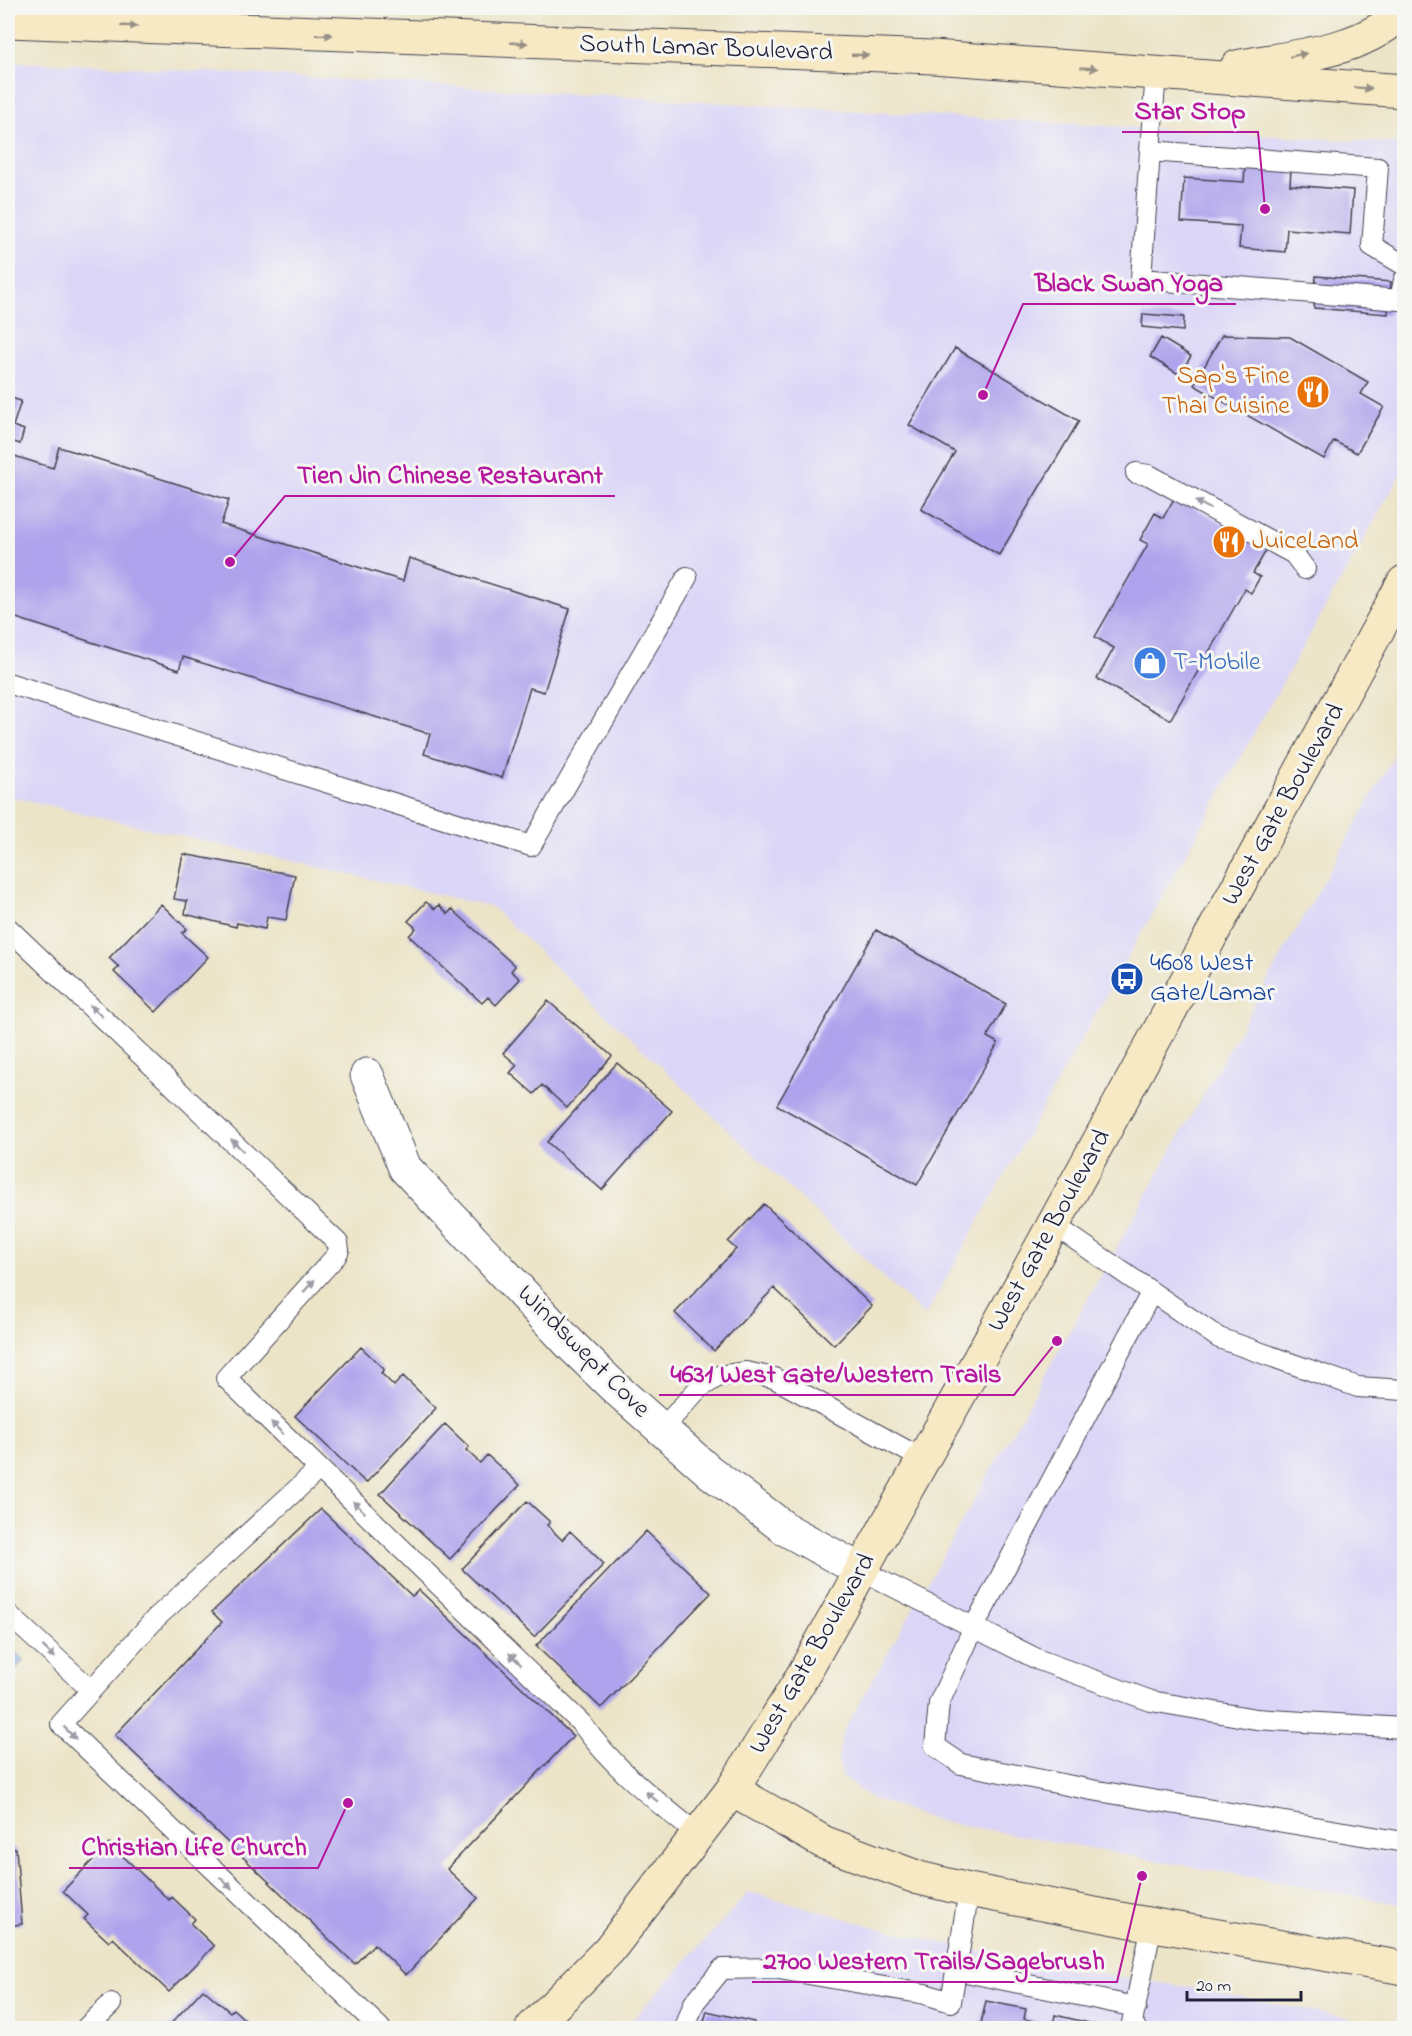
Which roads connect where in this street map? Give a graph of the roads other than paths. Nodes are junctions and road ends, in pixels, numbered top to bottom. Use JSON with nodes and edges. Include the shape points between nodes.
{"nodes":[{"id":1,"x":1404,"y":10,"type":"edge"},
{"id":2,"x":8,"y":21,"type":"edge"},
{"id":3,"x":1156,"y":72,"type":"junction"},
{"id":4,"x":1200,"y":75,"type":"junction"},
{"id":5,"x":1404,"y":91,"type":"edge"},
{"id":6,"x":1150,"y":151,"type":"junction"},
{"id":7,"x":1404,"y":265,"type":"edge"},
{"id":8,"x":1404,"y":280,"type":"edge"},
{"id":9,"x":1136,"y":473,"type":"dead end"},
{"id":10,"x":1305,"y":569,"type":"dead end"},
{"id":11,"x":687,"y":577,"type":"dead end"},
{"id":12,"x":1404,"y":582,"type":"edge"},
{"id":13,"x":8,"y":683,"type":"edge"},
{"id":14,"x":8,"y":928,"type":"edge"},
{"id":15,"x":367,"y":1075,"type":"dead end"},
{"id":16,"x":1054,"y":1225,"type":"junction"},
{"id":17,"x":1151,"y":1293,"type":"junction"},
{"id":18,"x":1404,"y":1390,"type":"edge"},
{"id":19,"x":662,"y":1429,"type":"junction"},
{"id":20,"x":924,"y":1460,"type":"junction"},
{"id":21,"x":319,"y":1469,"type":"junction"},
{"id":22,"x":862,"y":1571,"type":"junction"},
{"id":23,"x":8,"y":1614,"type":"edge"},
{"id":24,"x":974,"y":1627,"type":"junction"},
{"id":25,"x":90,"y":1689,"type":"junction"},
{"id":26,"x":1404,"y":1728,"type":"edge"},
{"id":27,"x":732,"y":1790,"type":"junction"},
{"id":28,"x":698,"y":1834,"type":"junction"},
{"id":29,"x":1404,"y":1842,"type":"edge"},
{"id":30,"x":969,"y":1890,"type":"junction"},
{"id":31,"x":1152,"y":1924,"type":"junction"},
{"id":32,"x":1404,"y":1968,"type":"edge"},
{"id":33,"x":956,"y":1971,"type":"junction"},
{"id":34,"x":111,"y":2004,"type":"dead end"},
{"id":35,"x":1136,"y":2007,"type":"junction"},
{"id":36,"x":86,"y":2028,"type":"edge"},
{"id":37,"x":380,"y":2028,"type":"edge"},
{"id":38,"x":532,"y":2028,"type":"edge"},
{"id":39,"x":685,"y":2028,"type":"edge"},
{"id":40,"x":1136,"y":2028,"type":"edge"}],
"edges":[{"from":4,"to":1,"type":"main road","one_way":true,"via":[[1354,43]]},
{"from":2,"to":3,"type":"main road","name":"South Lamar Boulevard","one_way":true,"via":[[933,57]]},
{"from":3,"to":4,"type":"main road","name":"South Lamar Boulevard"},
{"from":3,"to":6,"type":"lane"},
{"from":4,"to":5,"type":"main road","name":"South Lamar Boulevard","one_way":true},
{"from":6,"to":7,"type":"lane","via":[[1378,168],[1372,246]]},
{"from":6,"to":8,"type":"lane","via":[[1141,279],[1400,300]]},
{"from":10,"to":9,"type":"lane","one_way":true,"via":[[1294,554],[1149,475]]},
{"from":11,"to":13,"type":"lane","via":[[531,846]]},
{"from":12,"to":16,"type":"main road","name":"West Gate Boulevard"},
{"from":21,"to":14,"type":"lane","one_way":true,"via":[[226,1377],[336,1256],[338,1243]]},
{"from":15,"to":19,"type":"street","name":"Windswept Cove","via":[[405,1168],[570,1344]]},
{"from":16,"to":17,"type":"lane"},
{"from":16,"to":20,"type":"main road","name":"West Gate Boulevard"},
{"from":17,"to":18,"type":"lane","via":[[1219,1338],[1359,1386]]},
{"from":17,"to":24,"type":"lane"},
{"from":19,"to":20,"type":"lane","via":[[698,1389],[719,1376],[746,1372],[774,1378]]},
{"from":19,"to":22,"type":"street","name":"Windswept Cove","via":[[710,1472],[787,1530]]},
{"from":20,"to":22,"type":"main road","name":"West Gate Boulevard"},
{"from":21,"to":25,"type":"lane","via":[[156,1618]]},
{"from":28,"to":21,"type":"lane","one_way":true,"via":[[602,1752],[582,1724]]},
{"from":22,"to":24,"type":"lane"},
{"from":22,"to":27,"type":"main road","name":"West Gate Boulevard","via":[[800,1682]]},
{"from":23,"to":25,"type":"lane","one_way":true},
{"from":24,"to":26,"type":"lane","via":[[1039,1660],[1151,1701],[1256,1719]]},
{"from":24,"to":29,"type":"lane","via":[[939,1702],[935,1746],[961,1764]]},
{"from":25,"to":37,"type":"lane","one_way":true,"via":[[61,1724]]},
{"from":27,"to":28,"type":"main road","name":"West Gate Boulevard"},
{"from":27,"to":30,"type":"main road","via":[[825,1843],[919,1878]]},
{"from":28,"to":38,"type":"main road","name":"West Gate Boulevard","via":[[609,1950]]},
{"from":30,"to":31,"type":"main road"},
{"from":30,"to":33,"type":"lane"},
{"from":31,"to":32,"type":"main road"},
{"from":31,"to":35,"type":"lane"},
{"from":33,"to":35,"type":"lane"},
{"from":33,"to":39,"type":"lane","via":[[951,2002],[926,1994],[773,1968],[722,1969],[694,2003]]},
{"from":34,"to":36,"type":"lane"},
{"from":35,"to":40,"type":"lane","via":[[1132,2023]]}]}
